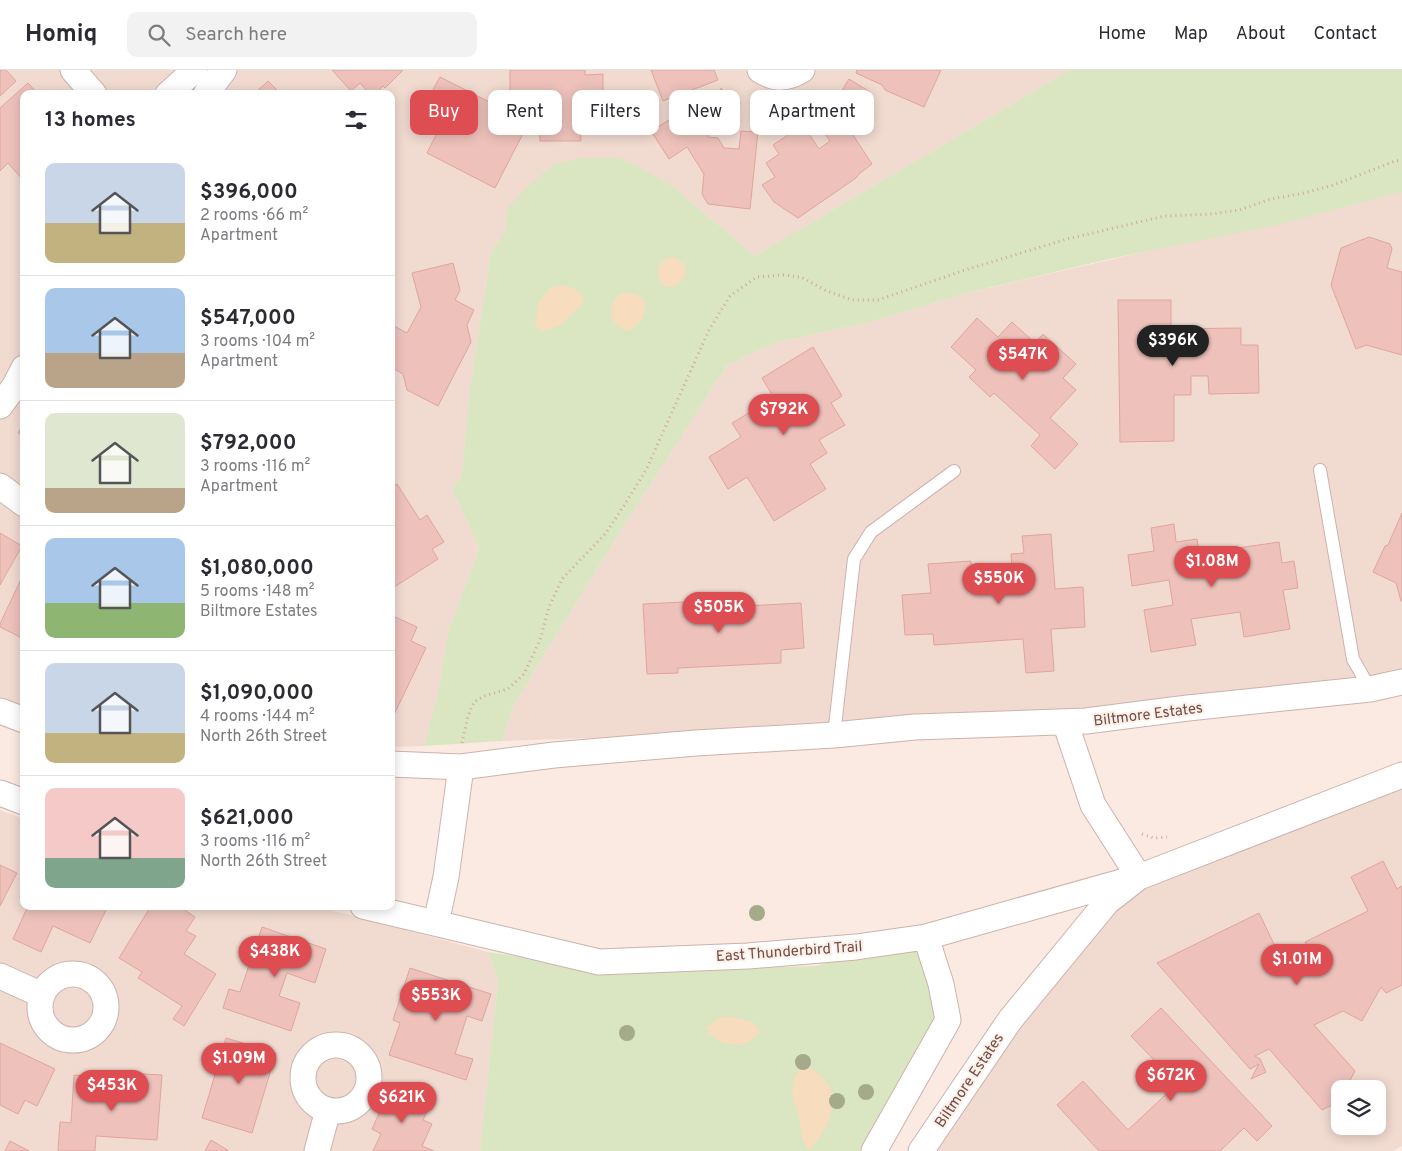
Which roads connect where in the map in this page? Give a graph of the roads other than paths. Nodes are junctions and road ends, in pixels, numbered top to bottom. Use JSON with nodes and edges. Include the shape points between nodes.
{"nodes":[{"id":1,"x":73,"y":70,"type":"edge"},
{"id":2,"x":195,"y":70,"type":"edge"},
{"id":3,"x":224,"y":70,"type":"edge"},
{"id":4,"x":760,"y":70,"type":"edge"},
{"id":5,"x":802,"y":70,"type":"edge"},
{"id":6,"x":90,"y":90,"type":"edge"},
{"id":7,"x":172,"y":90,"type":"edge"},
{"id":8,"x":209,"y":90,"type":"edge"},
{"id":9,"x":20,"y":376,"type":"edge"},
{"id":10,"x":0,"y":406,"type":"edge"},
{"id":11,"x":1320,"y":470,"type":"dead end"},
{"id":12,"x":954,"y":472,"type":"dead end"},
{"id":13,"x":0,"y":486,"type":"edge"},
{"id":14,"x":20,"y":501,"type":"edge"},
{"id":15,"x":1402,"y":682,"type":"edge"},
{"id":16,"x":1370,"y":689,"type":"junction"},
{"id":17,"x":0,"y":711,"type":"edge"},
{"id":18,"x":20,"y":718,"type":"edge"},
{"id":19,"x":1065,"y":722,"type":"junction"},
{"id":20,"x":834,"y":734,"type":"junction"},
{"id":21,"x":395,"y":764,"type":"edge"},
{"id":22,"x":462,"y":767,"type":"junction"},
{"id":23,"x":1402,"y":775,"type":"edge"},
{"id":24,"x":0,"y":792,"type":"edge"},
{"id":25,"x":20,"y":800,"type":"edge"},
{"id":26,"x":1139,"y":877,"type":"junction"},
{"id":27,"x":379,"y":910,"type":"edge"},
{"id":28,"x":436,"y":923,"type":"junction"},
{"id":29,"x":926,"y":937,"type":"junction"},
{"id":30,"x":0,"y":976,"type":"edge"},
{"id":31,"x":42,"y":995,"type":"dead end"},
{"id":32,"x":328,"y":1110,"type":"dead end"},
{"id":33,"x":317,"y":1151,"type":"edge"},
{"id":34,"x":874,"y":1151,"type":"edge"},
{"id":35,"x":921,"y":1151,"type":"edge"}],
"edges":[{"from":1,"to":6,"type":"street"},
{"from":2,"to":7,"type":"street"},
{"from":3,"to":8,"type":"street"},
{"from":4,"to":5,"type":"street","via":[[780,78]]},
{"from":9,"to":10,"type":"street"},
{"from":11,"to":16,"type":"lane","via":[[1353,659]]},
{"from":12,"to":20,"type":"lane","via":[[871,532],[854,559]]},
{"from":13,"to":14,"type":"street"},
{"from":15,"to":16,"type":"street","name":"Biltmore Estates"},
{"from":16,"to":19,"type":"street","name":"Biltmore Estates"},
{"from":17,"to":18,"type":"street"},
{"from":19,"to":20,"type":"street","via":[[915,727]]},
{"from":19,"to":26,"type":"street","via":[[1093,804]]},
{"from":20,"to":22,"type":"street","via":[[554,755]]},
{"from":21,"to":22,"type":"street"},
{"from":22,"to":28,"type":"street"},
{"from":23,"to":26,"type":"street","name":"Biltmore Estates"},
{"from":24,"to":25,"type":"street"},
{"from":26,"to":29,"type":"street","name":"East Thunderbird Trail"},
{"from":26,"to":35,"type":"street","name":"Biltmore Estates","via":[[1107,902],[1010,1020]]},
{"from":27,"to":28,"type":"street","name":"East Thunderbird Trail"},
{"from":28,"to":29,"type":"street","name":"East Thunderbird Trail","via":[[599,962],[748,956],[856,947]]},
{"from":29,"to":34,"type":"street","via":[[948,1020]]},
{"from":30,"to":31,"type":"street"},
{"from":32,"to":33,"type":"street"}]}
